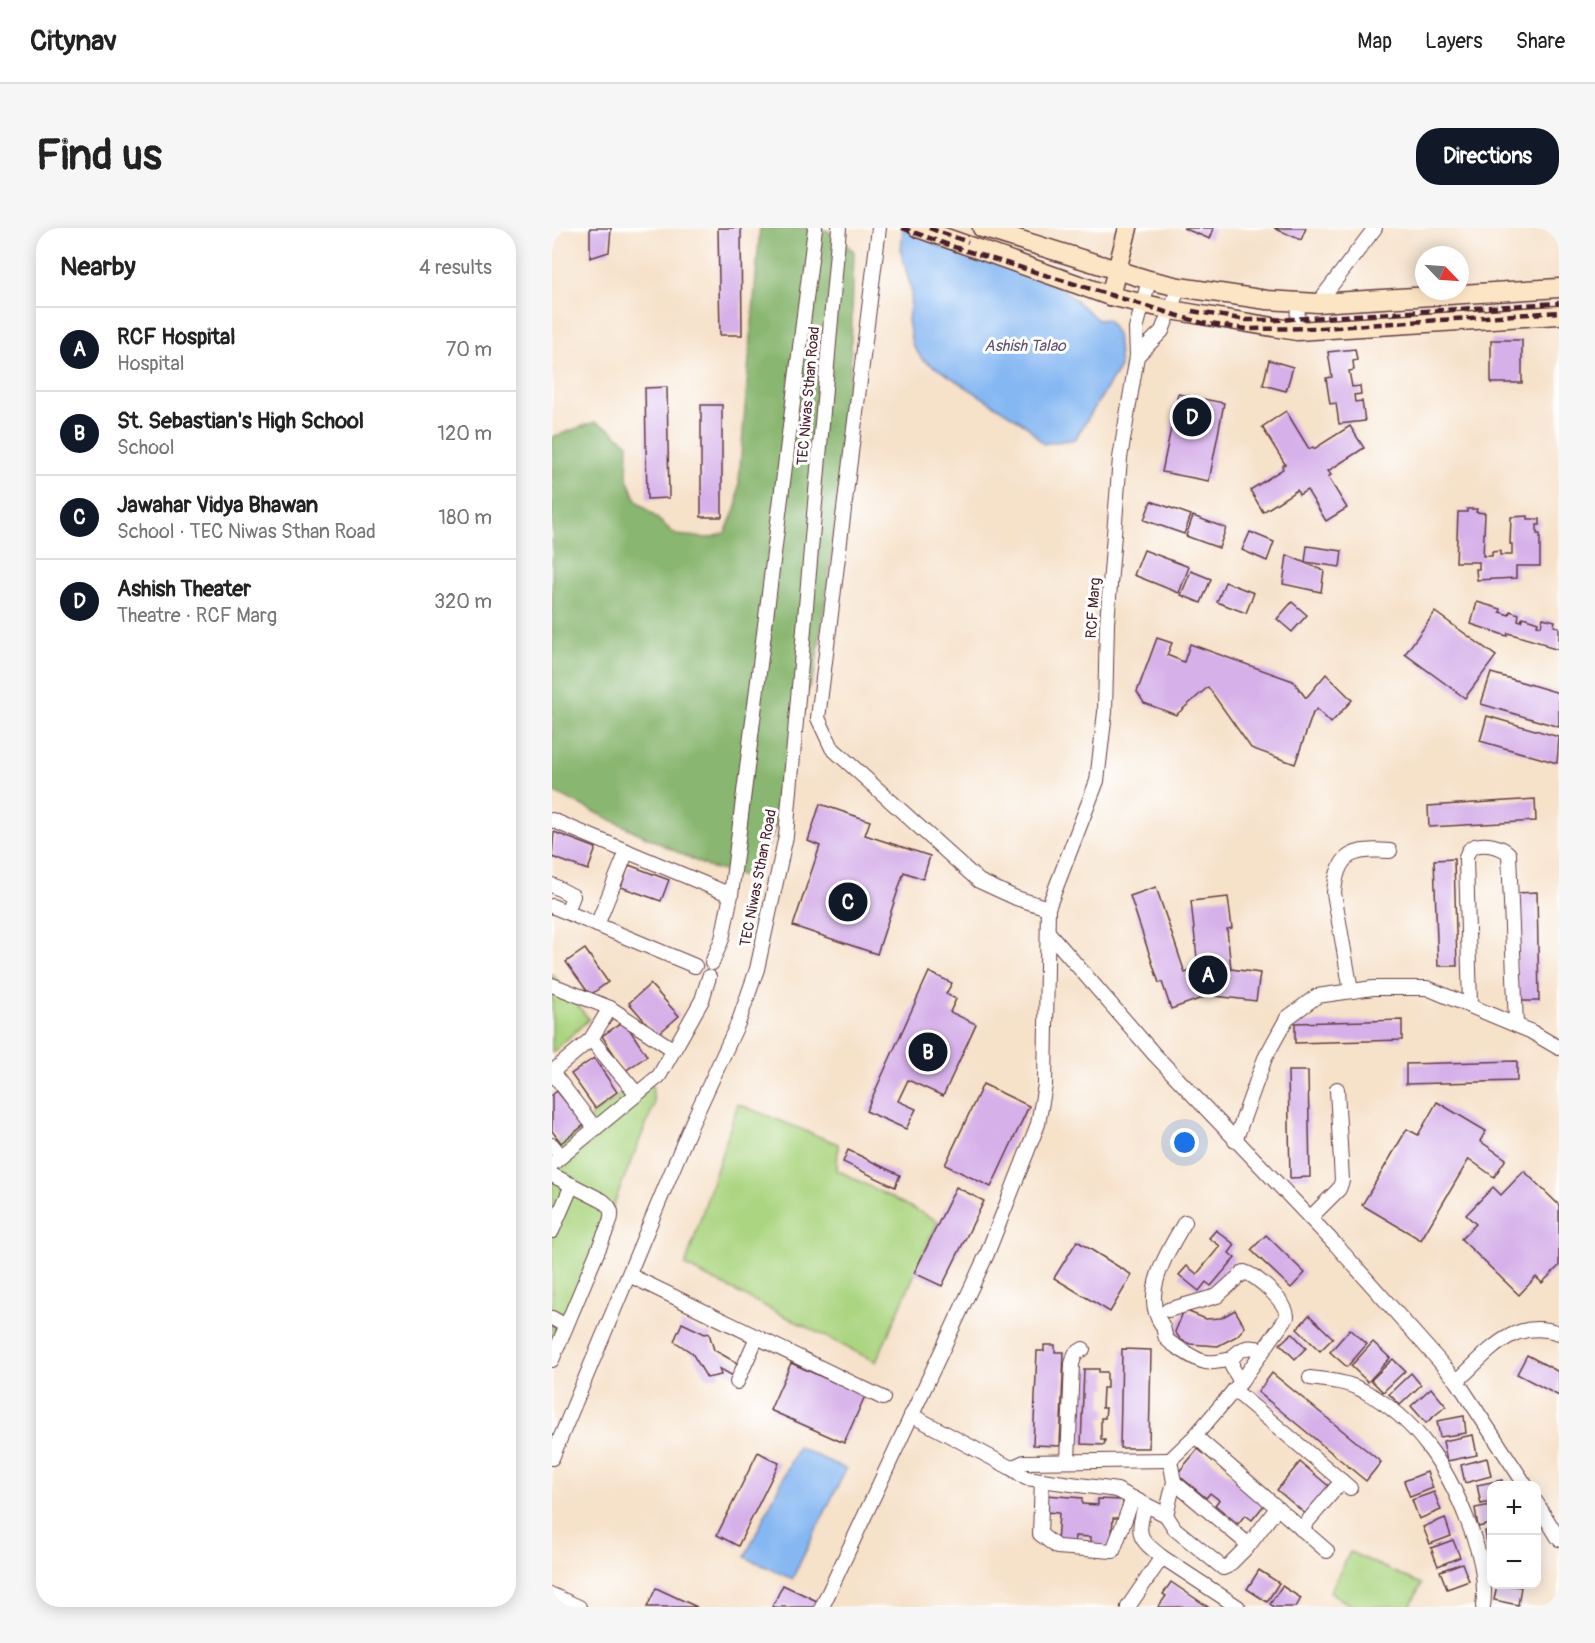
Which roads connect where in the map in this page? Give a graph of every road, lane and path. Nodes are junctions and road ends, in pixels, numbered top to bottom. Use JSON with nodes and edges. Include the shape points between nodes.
{"nodes":[{"id":1,"x":815,"y":228,"type":"edge"},
{"id":2,"x":839,"y":228,"type":"edge"},
{"id":3,"x":879,"y":228,"type":"edge"},
{"id":4,"x":918,"y":228,"type":"edge"},
{"id":5,"x":982,"y":228,"type":"edge"},
{"id":6,"x":1128,"y":228,"type":"edge"},
{"id":7,"x":1375,"y":228,"type":"edge"},
{"id":8,"x":1017,"y":239,"type":"junction"},
{"id":9,"x":1010,"y":261,"type":"junction"},
{"id":10,"x":1117,"y":269,"type":"junction"},
{"id":11,"x":1149,"y":280,"type":"junction"},
{"id":12,"x":1179,"y":287,"type":"junction"},
{"id":13,"x":1559,"y":288,"type":"edge"},
{"id":14,"x":1469,"y":294,"type":"edge"},
{"id":15,"x":1110,"y":296,"type":"junction"},
{"id":16,"x":1415,"y":297,"type":"edge"},
{"id":17,"x":1437,"y":300,"type":"edge"},
{"id":18,"x":1298,"y":302,"type":"junction"},
{"id":19,"x":1142,"y":303,"type":"junction"},
{"id":20,"x":1318,"y":303,"type":"junction"},
{"id":21,"x":1171,"y":310,"type":"junction"},
{"id":22,"x":1559,"y":315,"type":"edge"},
{"id":23,"x":1440,"y":322,"type":"junction"},
{"id":24,"x":1298,"y":331,"type":"junction"},
{"id":25,"x":1137,"y":356,"type":"junction"},
{"id":26,"x":552,"y":820,"type":"edge"},
{"id":27,"x":627,"y":851,"type":"junction"},
{"id":28,"x":1390,"y":851,"type":"dead end"},
{"id":29,"x":552,"y":885,"type":"edge"},
{"id":30,"x":730,"y":895,"type":"junction"},
{"id":31,"x":552,"y":906,"type":"edge"},
{"id":32,"x":1048,"y":908,"type":"junction"},
{"id":33,"x":567,"y":912,"type":"junction"},
{"id":34,"x":597,"y":925,"type":"junction"},
{"id":35,"x":1048,"y":932,"type":"junction"},
{"id":36,"x":710,"y":970,"type":"junction"},
{"id":37,"x":552,"y":985,"type":"edge"},
{"id":38,"x":1351,"y":991,"type":"junction"},
{"id":39,"x":1470,"y":1006,"type":"junction"},
{"id":40,"x":610,"y":1008,"type":"junction"},
{"id":41,"x":1516,"y":1025,"type":"junction"},
{"id":42,"x":591,"y":1039,"type":"junction"},
{"id":43,"x":1559,"y":1048,"type":"edge"},
{"id":44,"x":674,"y":1050,"type":"junction"},
{"id":45,"x":552,"y":1072,"type":"edge"},
{"id":46,"x":1337,"y":1089,"type":"dead end"},
{"id":47,"x":637,"y":1094,"type":"junction"},
{"id":48,"x":595,"y":1128,"type":"junction"},
{"id":49,"x":1235,"y":1141,"type":"junction"},
{"id":50,"x":552,"y":1145,"type":"edge"},
{"id":51,"x":557,"y":1160,"type":"edge"},
{"id":52,"x":552,"y":1175,"type":"edge"},
{"id":53,"x":572,"y":1185,"type":"junction"},
{"id":54,"x":1310,"y":1218,"type":"junction"},
{"id":55,"x":1185,"y":1222,"type":"dead end"},
{"id":56,"x":552,"y":1231,"type":"edge"},
{"id":57,"x":629,"y":1275,"type":"junction"},
{"id":58,"x":1155,"y":1301,"type":"junction"},
{"id":59,"x":1168,"y":1310,"type":"junction"},
{"id":60,"x":552,"y":1318,"type":"edge"},
{"id":61,"x":566,"y":1326,"type":"junction"},
{"id":62,"x":1162,"y":1326,"type":"junction"},
{"id":63,"x":1559,"y":1333,"type":"edge"},
{"id":64,"x":757,"y":1337,"type":"junction"},
{"id":65,"x":1083,"y":1349,"type":"dead end"},
{"id":66,"x":1263,"y":1350,"type":"junction"},
{"id":67,"x":1232,"y":1359,"type":"junction"},
{"id":68,"x":552,"y":1360,"type":"edge"},
{"id":69,"x":1310,"y":1378,"type":"dead end"},
{"id":70,"x":1457,"y":1381,"type":"junction"},
{"id":71,"x":737,"y":1382,"type":"dead end"},
{"id":72,"x":1237,"y":1386,"type":"junction"},
{"id":73,"x":883,"y":1398,"type":"dead end"},
{"id":74,"x":911,"y":1415,"type":"junction"},
{"id":75,"x":1195,"y":1436,"type":"junction"},
{"id":76,"x":552,"y":1458,"type":"edge"},
{"id":77,"x":1170,"y":1460,"type":"junction"},
{"id":78,"x":1068,"y":1461,"type":"junction"},
{"id":79,"x":1011,"y":1468,"type":"junction"},
{"id":80,"x":1042,"y":1480,"type":"junction"},
{"id":81,"x":1523,"y":1481,"type":"edge"},
{"id":82,"x":1174,"y":1482,"type":"junction"},
{"id":83,"x":1139,"y":1502,"type":"junction"},
{"id":84,"x":1277,"y":1508,"type":"junction"},
{"id":85,"x":1541,"y":1509,"type":"edge"},
{"id":86,"x":1166,"y":1515,"type":"junction"},
{"id":87,"x":1301,"y":1529,"type":"junction"},
{"id":88,"x":1559,"y":1536,"type":"edge"},
{"id":89,"x":1249,"y":1545,"type":"junction"},
{"id":90,"x":1327,"y":1551,"type":"dead end"},
{"id":91,"x":1162,"y":1557,"type":"junction"},
{"id":92,"x":552,"y":1595,"type":"edge"},
{"id":93,"x":579,"y":1607,"type":"edge"},
{"id":94,"x":822,"y":1607,"type":"edge"},
{"id":95,"x":1128,"y":1607,"type":"edge"},
{"id":96,"x":1238,"y":1607,"type":"edge"},
{"id":97,"x":1483,"y":1607,"type":"edge"}],
"edges":[{"from":1,"to":30,"type":"street"},
{"from":2,"to":57,"type":"street","name":"TEC Niwas Sthan Road","via":[[786,836],[757,969],[739,1021]]},
{"from":3,"to":32,"type":"street","via":[[818,718],[832,748],[979,881]]},
{"from":4,"to":9,"type":"main road"},
{"from":5,"to":8,"type":"main road"},
{"from":6,"to":10,"type":"main road"},
{"from":7,"to":20,"type":"street"},
{"from":8,"to":9,"type":"main road"},
{"from":8,"to":10,"type":"main road"},
{"from":9,"to":15,"type":"main road"},
{"from":10,"to":11,"type":"main road"},
{"from":10,"to":15,"type":"main road"},
{"from":11,"to":12,"type":"main road"},
{"from":11,"to":19,"type":"street","name":"RCF Marg"},
{"from":12,"to":18,"type":"main road"},
{"from":12,"to":21,"type":"street"},
{"from":13,"to":14,"type":"main road"},
{"from":15,"to":19,"type":"main road"},
{"from":16,"to":20,"type":"main road"},
{"from":17,"to":23,"type":"main road"},
{"from":18,"to":20,"type":"main road"},
{"from":18,"to":24,"type":"street"},
{"from":19,"to":21,"type":"main road"},
{"from":19,"to":25,"type":"street","name":"RCF Marg","via":[[1136,329]]},
{"from":21,"to":24,"type":"main road"},
{"from":21,"to":25,"type":"street","via":[[1162,331]]},
{"from":22,"to":23,"type":"main road"},
{"from":23,"to":24,"type":"main road"},
{"from":25,"to":32,"type":"street","name":"RCF Marg","via":[[1120,458],[1107,623],[1105,712],[1097,781]]},
{"from":26,"to":27,"type":"street"},
{"from":27,"to":30,"type":"street"},
{"from":27,"to":34,"type":"street"},
{"from":28,"to":38,"type":"street","via":[[1353,852],[1335,878],[1334,893]]},
{"from":29,"to":33,"type":"street","via":[[573,896]]},
{"from":30,"to":36,"type":"street","via":[[722,939]]},
{"from":31,"to":33,"type":"street"},
{"from":32,"to":35,"type":"street","name":"RCF Marg"},
{"from":33,"to":34,"type":"street"},
{"from":34,"to":36,"type":"street","via":[[695,966],[700,977]]},
{"from":35,"to":49,"type":"street"},
{"from":35,"to":74,"type":"street","name":"RCF Marg","via":[[1045,1084],[1038,1124],[987,1254]]},
{"from":36,"to":44,"type":"street","via":[[702,1000]]},
{"from":37,"to":40,"type":"street"},
{"from":38,"to":39,"type":"street","via":[[1427,988]]},
{"from":38,"to":49,"type":"street","via":[[1317,996],[1287,1018],[1265,1058]]},
{"from":39,"to":41,"type":"street"},
{"from":39,"to":41,"type":"street","via":[[1466,858],[1474,846],[1499,847],[1509,854]]},
{"from":40,"to":42,"type":"street"},
{"from":40,"to":44,"type":"street"},
{"from":41,"to":43,"type":"street"},
{"from":42,"to":45,"type":"street"},
{"from":42,"to":47,"type":"street"},
{"from":44,"to":47,"type":"street","via":[[659,1076]]},
{"from":45,"to":48,"type":"street"},
{"from":46,"to":54,"type":"street","via":[[1342,1181],[1339,1190]]},
{"from":47,"to":48,"type":"street"},
{"from":48,"to":51,"type":"street"},
{"from":49,"to":54,"type":"street"},
{"from":50,"to":51,"type":"street"},
{"from":52,"to":53,"type":"street"},
{"from":53,"to":56,"type":"street"},
{"from":53,"to":61,"type":"street","via":[[603,1201],[612,1212]]},
{"from":54,"to":70,"type":"street"},
{"from":55,"to":58,"type":"street","via":[[1162,1260]]},
{"from":57,"to":64,"type":"street"},
{"from":57,"to":76,"type":"street","name":"TEC Niwas Sthan Road"},
{"from":58,"to":59,"type":"street"},
{"from":58,"to":62,"type":"street","via":[[1155,1315]]},
{"from":59,"to":62,"type":"street"},
{"from":59,"to":66,"type":"street","via":[[1217,1296],[1238,1275],[1251,1274],[1287,1310],[1287,1317]]},
{"from":60,"to":61,"type":"street"},
{"from":61,"to":68,"type":"street"},
{"from":62,"to":67,"type":"street","via":[[1167,1340],[1195,1359],[1210,1364]]},
{"from":63,"to":70,"type":"street","via":[[1546,1328],[1527,1329],[1506,1336]]},
{"from":64,"to":71,"type":"street"},
{"from":64,"to":73,"type":"street"},
{"from":65,"to":78,"type":"street","via":[[1075,1354],[1072,1364]]},
{"from":66,"to":67,"type":"street","via":[[1249,1346]]},
{"from":66,"to":72,"type":"street"},
{"from":67,"to":72,"type":"street"},
{"from":69,"to":97,"type":"street","via":[[1362,1390],[1406,1421],[1429,1446],[1450,1478],[1476,1542],[1483,1566]]},
{"from":70,"to":81,"type":"street"},
{"from":72,"to":75,"type":"street"},
{"from":72,"to":87,"type":"street","via":[[1346,1485]]},
{"from":74,"to":79,"type":"street"},
{"from":74,"to":94,"type":"street","name":"RCF Marg"},
{"from":75,"to":77,"type":"street"},
{"from":75,"to":84,"type":"street"},
{"from":77,"to":78,"type":"street"},
{"from":77,"to":82,"type":"street"},
{"from":78,"to":79,"type":"street","via":[[1024,1462]]},
{"from":79,"to":80,"type":"street","via":[[1026,1478]]},
{"from":80,"to":83,"type":"street","via":[[1117,1490]]},
{"from":80,"to":83,"type":"street","via":[[1040,1534],[1057,1546],[1113,1551]]},
{"from":82,"to":86,"type":"street"},
{"from":82,"to":89,"type":"street"},
{"from":83,"to":86,"type":"street"},
{"from":83,"to":91,"type":"street","via":[[1138,1530],[1143,1542]]},
{"from":84,"to":87,"type":"street"},
{"from":84,"to":89,"type":"street"},
{"from":85,"to":88,"type":"street"},
{"from":86,"to":89,"type":"street","via":[[1175,1529],[1223,1568]]},
{"from":87,"to":90,"type":"street"},
{"from":91,"to":95,"type":"street"},
{"from":91,"to":96,"type":"street"},
{"from":92,"to":93,"type":"street"}]}
